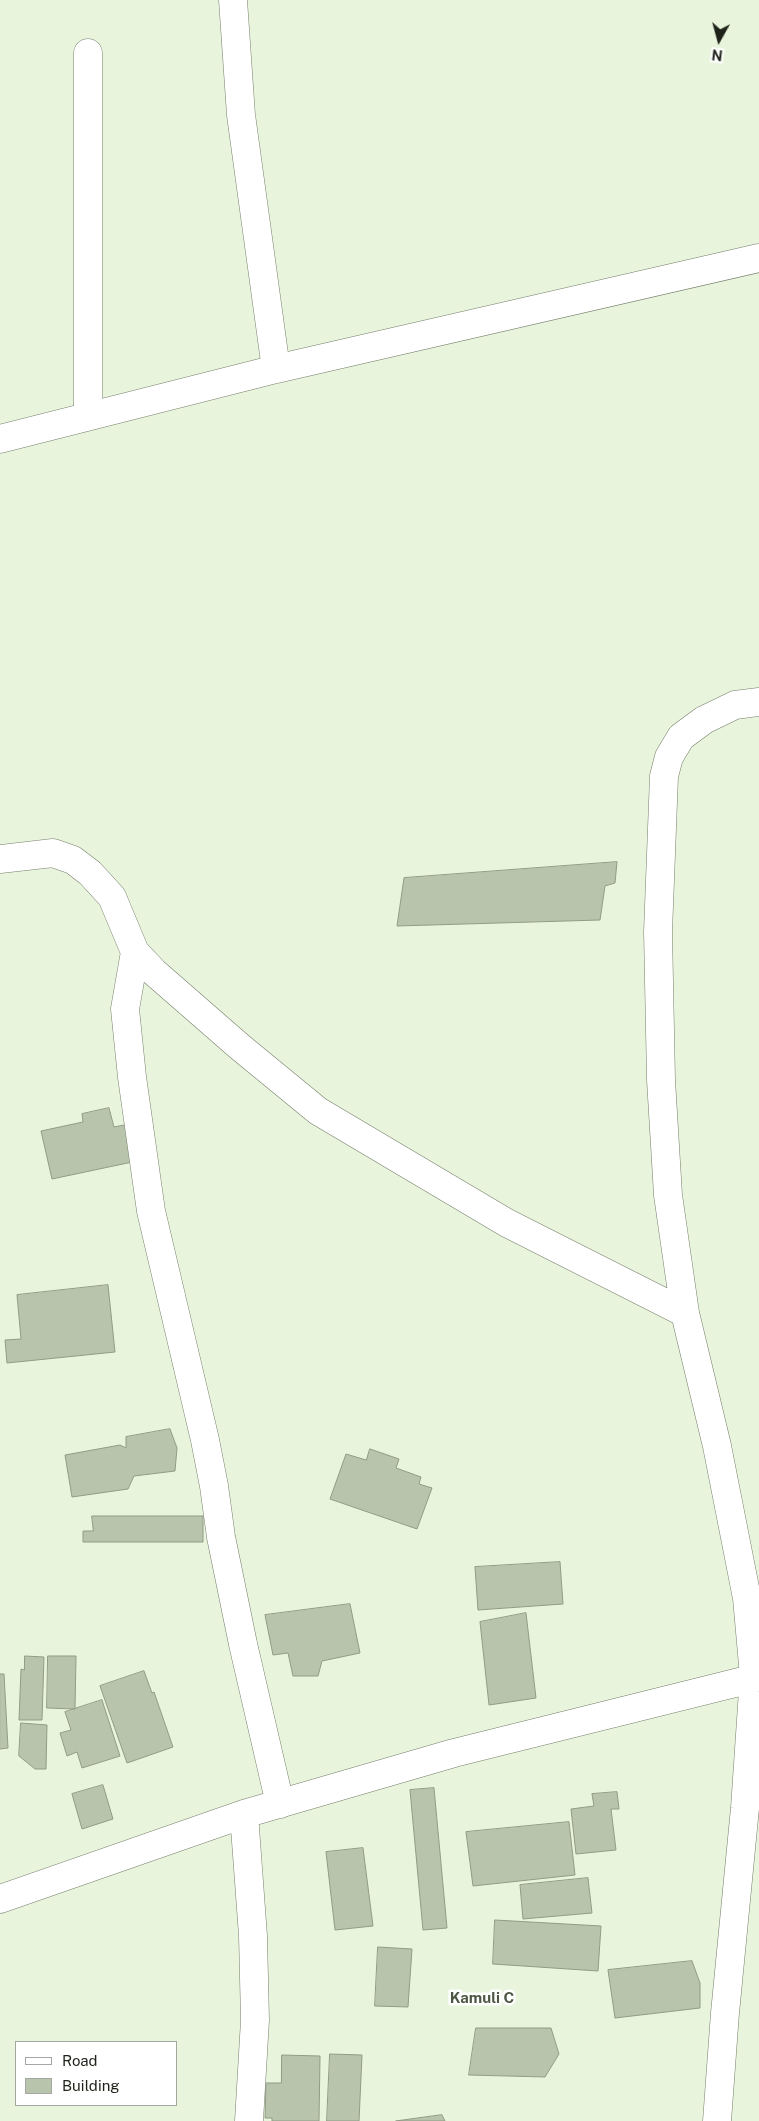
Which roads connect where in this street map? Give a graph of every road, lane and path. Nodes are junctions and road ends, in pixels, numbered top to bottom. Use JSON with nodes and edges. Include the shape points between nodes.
{"nodes":[{"id":1,"x":233,"y":0,"type":"edge"},
{"id":2,"x":88,"y":53,"type":"dead end"},
{"id":3,"x":759,"y":258,"type":"edge"},
{"id":4,"x":276,"y":369,"type":"junction"},
{"id":5,"x":88,"y":416,"type":"junction"},
{"id":6,"x":0,"y":439,"type":"edge"},
{"id":7,"x":759,"y":702,"type":"edge"},
{"id":8,"x":0,"y":859,"type":"edge"},
{"id":9,"x":134,"y":952,"type":"junction"},
{"id":10,"x":686,"y":1313,"type":"junction"},
{"id":11,"x":757,"y":1677,"type":"edge"},
{"id":12,"x":280,"y":1804,"type":"junction"},
{"id":13,"x":244,"y":1814,"type":"junction"},
{"id":14,"x":0,"y":1899,"type":"edge"},
{"id":15,"x":249,"y":2121,"type":"edge"},
{"id":16,"x":717,"y":2121,"type":"edge"}],
"edges":[{"from":1,"to":4,"type":"street","via":[[241,115]]},
{"from":2,"to":5,"type":"street"},
{"from":3,"to":4,"type":"street"},
{"from":4,"to":5,"type":"street"},
{"from":5,"to":6,"type":"street"},
{"from":7,"to":10,"type":"street","via":[[735,705],[704,720],[680,737],[669,757],[664,776],[658,932],[661,1080],[668,1194]]},
{"from":8,"to":9,"type":"street","via":[[54,853],[73,860],[112,897]]},
{"from":9,"to":10,"type":"street","via":[[240,1047],[318,1111],[507,1223]]},
{"from":9,"to":12,"type":"street","via":[[126,1008],[151,1211],[205,1440],[243,1644]]},
{"from":10,"to":11,"type":"street","via":[[747,1598]]},
{"from":11,"to":12,"type":"street","via":[[454,1753]]},
{"from":11,"to":16,"type":"street"},
{"from":12,"to":13,"type":"street"},
{"from":13,"to":14,"type":"street"},
{"from":13,"to":15,"type":"street","via":[[254,1936],[255,2020]]}]}
